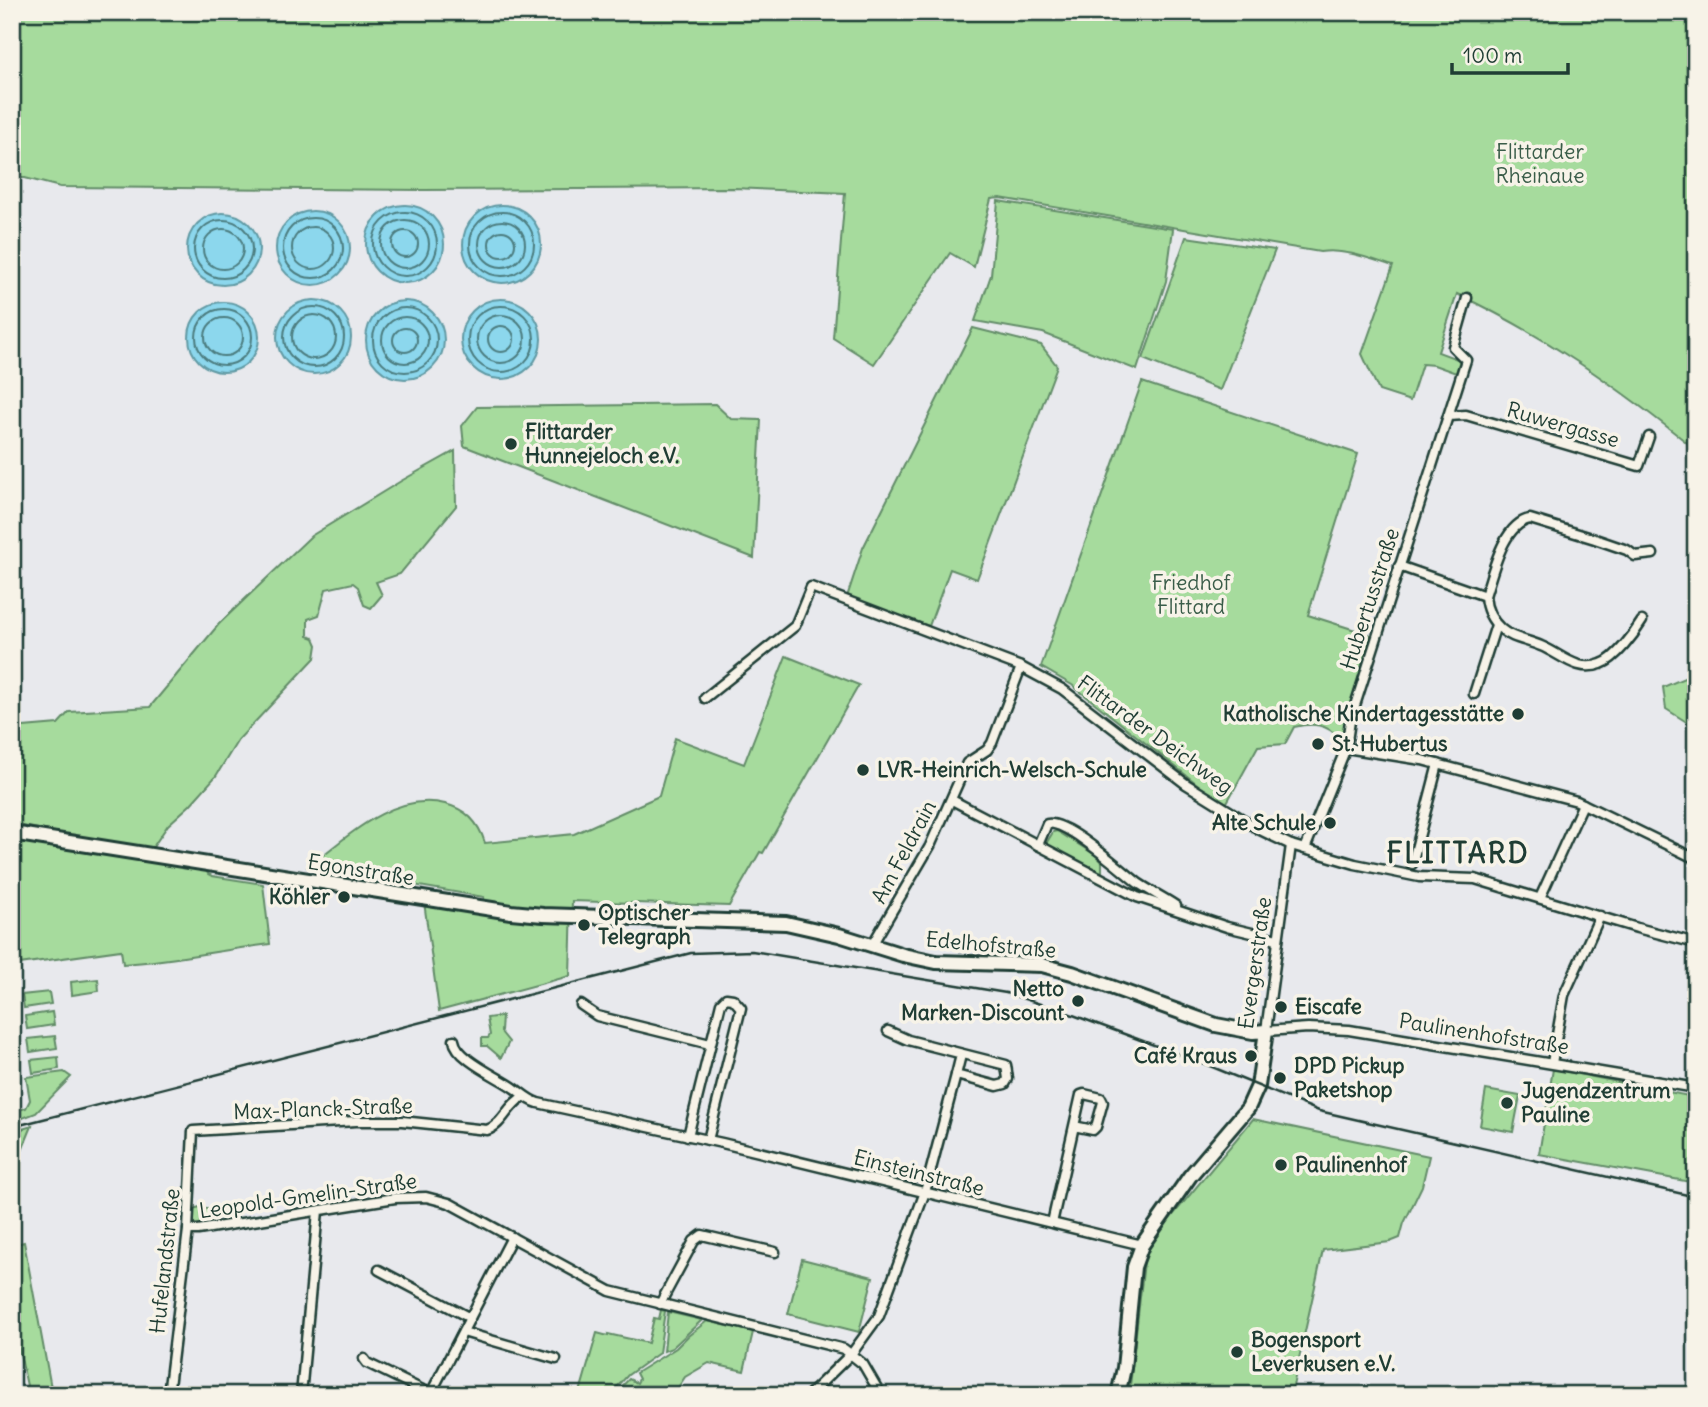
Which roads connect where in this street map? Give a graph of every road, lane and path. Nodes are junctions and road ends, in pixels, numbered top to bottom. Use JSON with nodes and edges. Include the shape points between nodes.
{"nodes":[{"id":1,"x":1467,"y":298,"type":"dead end"},
{"id":2,"x":1448,"y":416,"type":"junction"},
{"id":3,"x":1649,"y":437,"type":"dead end"},
{"id":4,"x":1653,"y":554,"type":"dead end"},
{"id":5,"x":1399,"y":566,"type":"junction"},
{"id":6,"x":1485,"y":596,"type":"junction"},
{"id":7,"x":1642,"y":621,"type":"dead end"},
{"id":8,"x":1496,"y":625,"type":"junction"},
{"id":9,"x":1021,"y":667,"type":"junction"},
{"id":10,"x":1474,"y":694,"type":"dead end"},
{"id":11,"x":705,"y":698,"type":"dead end"},
{"id":12,"x":1346,"y":748,"type":"junction"},
{"id":13,"x":1438,"y":764,"type":"junction"},
{"id":14,"x":951,"y":800,"type":"junction"},
{"id":15,"x":1583,"y":804,"type":"junction"},
{"id":16,"x":12,"y":833,"type":"edge"},
{"id":17,"x":1038,"y":845,"type":"junction"},
{"id":18,"x":1291,"y":845,"type":"junction"},
{"id":19,"x":1305,"y":849,"type":"junction"},
{"id":20,"x":1696,"y":859,"type":"edge"},
{"id":21,"x":1412,"y":863,"type":"dead end"},
{"id":22,"x":1541,"y":898,"type":"junction"},
{"id":23,"x":1185,"y":912,"type":"junction"},
{"id":24,"x":1600,"y":916,"type":"junction"},
{"id":25,"x":707,"y":919,"type":"joint"},
{"id":26,"x":1277,"y":939,"type":"junction"},
{"id":27,"x":1696,"y":943,"type":"edge"},
{"id":28,"x":872,"y":944,"type":"junction"},
{"id":29,"x":581,"y":1005,"type":"dead end"},
{"id":30,"x":888,"y":1031,"type":"dead end"},
{"id":31,"x":1266,"y":1031,"type":"junction"},
{"id":32,"x":453,"y":1040,"type":"dead end"},
{"id":33,"x":710,"y":1044,"type":"junction"},
{"id":34,"x":961,"y":1055,"type":"junction"},
{"id":35,"x":1552,"y":1063,"type":"junction"},
{"id":36,"x":956,"y":1075,"type":"junction"},
{"id":37,"x":1696,"y":1088,"type":"edge"},
{"id":38,"x":523,"y":1097,"type":"junction"},
{"id":39,"x":1074,"y":1126,"type":"junction"},
{"id":40,"x":193,"y":1131,"type":"joint"},
{"id":41,"x":688,"y":1136,"type":"junction"},
{"id":42,"x":708,"y":1140,"type":"junction"},
{"id":43,"x":925,"y":1192,"type":"junction"},
{"id":44,"x":318,"y":1211,"type":"junction"},
{"id":45,"x":1052,"y":1223,"type":"junction"},
{"id":46,"x":188,"y":1230,"type":"junction"},
{"id":47,"x":512,"y":1237,"type":"junction"},
{"id":48,"x":1142,"y":1245,"type":"junction"},
{"id":49,"x":775,"y":1252,"type":"dead end"},
{"id":50,"x":379,"y":1270,"type":"dead end"},
{"id":51,"x":660,"y":1304,"type":"junction"},
{"id":52,"x":470,"y":1318,"type":"junction"},
{"id":53,"x":463,"y":1332,"type":"junction"},
{"id":54,"x":852,"y":1353,"type":"junction"},
{"id":55,"x":364,"y":1359,"type":"dead end"},
{"id":56,"x":556,"y":1359,"type":"dead end"},
{"id":57,"x":431,"y":1394,"type":"edge"},
{"id":58,"x":168,"y":1395,"type":"edge"},
{"id":59,"x":301,"y":1395,"type":"edge"},
{"id":60,"x":809,"y":1395,"type":"edge"},
{"id":61,"x":881,"y":1395,"type":"edge"},
{"id":62,"x":1118,"y":1395,"type":"edge"}],
"edges":[{"from":1,"to":2,"type":"street","name":"Hubertusstraße","via":[[1453,347],[1466,359]]},
{"from":2,"to":3,"type":"street","name":"Ruwergasse","via":[[1466,415],[1639,466]]},
{"from":2,"to":5,"type":"street","name":"Hubertusstraße"},
{"from":4,"to":6,"type":"street","via":[[1635,556],[1530,519],[1521,521],[1500,552]]},
{"from":5,"to":6,"type":"street"},
{"from":5,"to":12,"type":"street","name":"Hubertusstraße","via":[[1350,721]]},
{"from":6,"to":8,"type":"street","via":[[1486,609]]},
{"from":7,"to":8,"type":"street","via":[[1623,647],[1602,664],[1584,666],[1560,659]]},
{"from":8,"to":10,"type":"street"},
{"from":9,"to":11,"type":"street","name":"Flittarder Deichweg","via":[[811,587],[795,626]]},
{"from":9,"to":14,"type":"street","name":"Am Feldrain","via":[[992,743],[967,763]]},
{"from":9,"to":18,"type":"street","name":"Flittarder Deichweg","via":[[1081,703],[1186,784]]},
{"from":12,"to":13,"type":"street"},
{"from":12,"to":19,"type":"street","name":"Hubertusstraße"},
{"from":13,"to":15,"type":"street"},
{"from":13,"to":21,"type":"street"},
{"from":14,"to":17,"type":"street"},
{"from":14,"to":28,"type":"street","name":"Am Feldrain","via":[[930,846]]},
{"from":15,"to":20,"type":"street"},
{"from":15,"to":22,"type":"street"},
{"from":16,"to":25,"type":"street","name":"Egonstraße","via":[[511,912]]},
{"from":17,"to":23,"type":"street","via":[[1136,897]]},
{"from":17,"to":23,"type":"street","via":[[1047,824],[1057,823]]},
{"from":18,"to":19,"type":"street","name":"Flittarder Deichweg"},
{"from":18,"to":26,"type":"street","name":"Evergerstraße"},
{"from":19,"to":22,"type":"street","name":"Flittarder Deichweg","via":[[1419,877],[1475,879]]},
{"from":22,"to":24,"type":"street","name":"Flittarder Deichweg"},
{"from":23,"to":26,"type":"street"},
{"from":24,"to":27,"type":"street","name":"Flittarder Deichweg"},
{"from":24,"to":35,"type":"street","via":[[1564,995]]},
{"from":25,"to":28,"type":"street","name":"Edelhofstraße","via":[[786,923]]},
{"from":26,"to":31,"type":"street","name":"Evergerstraße"},
{"from":28,"to":31,"type":"street","name":"Edelhofstraße","via":[[936,962],[1042,965],[1216,1025]]},
{"from":29,"to":33,"type":"street","via":[[597,1016]]},
{"from":30,"to":34,"type":"street"},
{"from":31,"to":35,"type":"street","name":"Paulinenhofstraße","via":[[1349,1030]]},
{"from":31,"to":48,"type":"street","name":"Evergerstraße","via":[[1258,1086],[1248,1108],[1190,1175]]},
{"from":32,"to":38,"type":"street","via":[[462,1054]]},
{"from":33,"to":41,"type":"street"},
{"from":33,"to":42,"type":"street","via":[[721,1003],[733,999],[741,1009]]},
{"from":34,"to":36,"type":"street"},
{"from":34,"to":36,"type":"street","via":[[1006,1065],[1008,1079],[997,1086]]},
{"from":35,"to":37,"type":"street","name":"Paulinenhofstraße"},
{"from":36,"to":43,"type":"street"},
{"from":38,"to":40,"type":"street","name":"Max-Planck-Straße","via":[[487,1130],[356,1121]]},
{"from":38,"to":41,"type":"street","name":"Einsteinstraße"},
{"from":39,"to":39,"type":"street","via":[[1081,1095],[1101,1098],[1096,1127]]},
{"from":39,"to":45,"type":"street"},
{"from":40,"to":46,"type":"street","name":"Hufelandstraße"},
{"from":41,"to":42,"type":"street","name":"Einsteinstraße"},
{"from":42,"to":43,"type":"street","name":"Einsteinstraße"},
{"from":43,"to":45,"type":"street","name":"Einsteinstraße"},
{"from":43,"to":54,"type":"street","via":[[887,1299]]},
{"from":44,"to":46,"type":"street","name":"Leopold-Gmelin-Straße"},
{"from":44,"to":47,"type":"street","name":"Leopold-Gmelin-Straße","via":[[426,1197],[449,1203]]},
{"from":44,"to":59,"type":"street"},
{"from":45,"to":48,"type":"street","name":"Einsteinstraße"},
{"from":46,"to":58,"type":"street","name":"Hufelandstraße"},
{"from":47,"to":51,"type":"street","name":"Leopold-Gmelin-Straße","via":[[610,1291]]},
{"from":47,"to":52,"type":"street"},
{"from":48,"to":62,"type":"street","via":[[1134,1267]]},
{"from":49,"to":51,"type":"street","via":[[702,1235],[694,1241]]},
{"from":50,"to":52,"type":"street"},
{"from":51,"to":54,"type":"street","name":"Leopold-Gmelin-Straße"},
{"from":52,"to":53,"type":"street"},
{"from":53,"to":56,"type":"street"},
{"from":53,"to":57,"type":"street"},
{"from":54,"to":60,"type":"street"},
{"from":54,"to":61,"type":"street"},
{"from":55,"to":57,"type":"street"}]}
